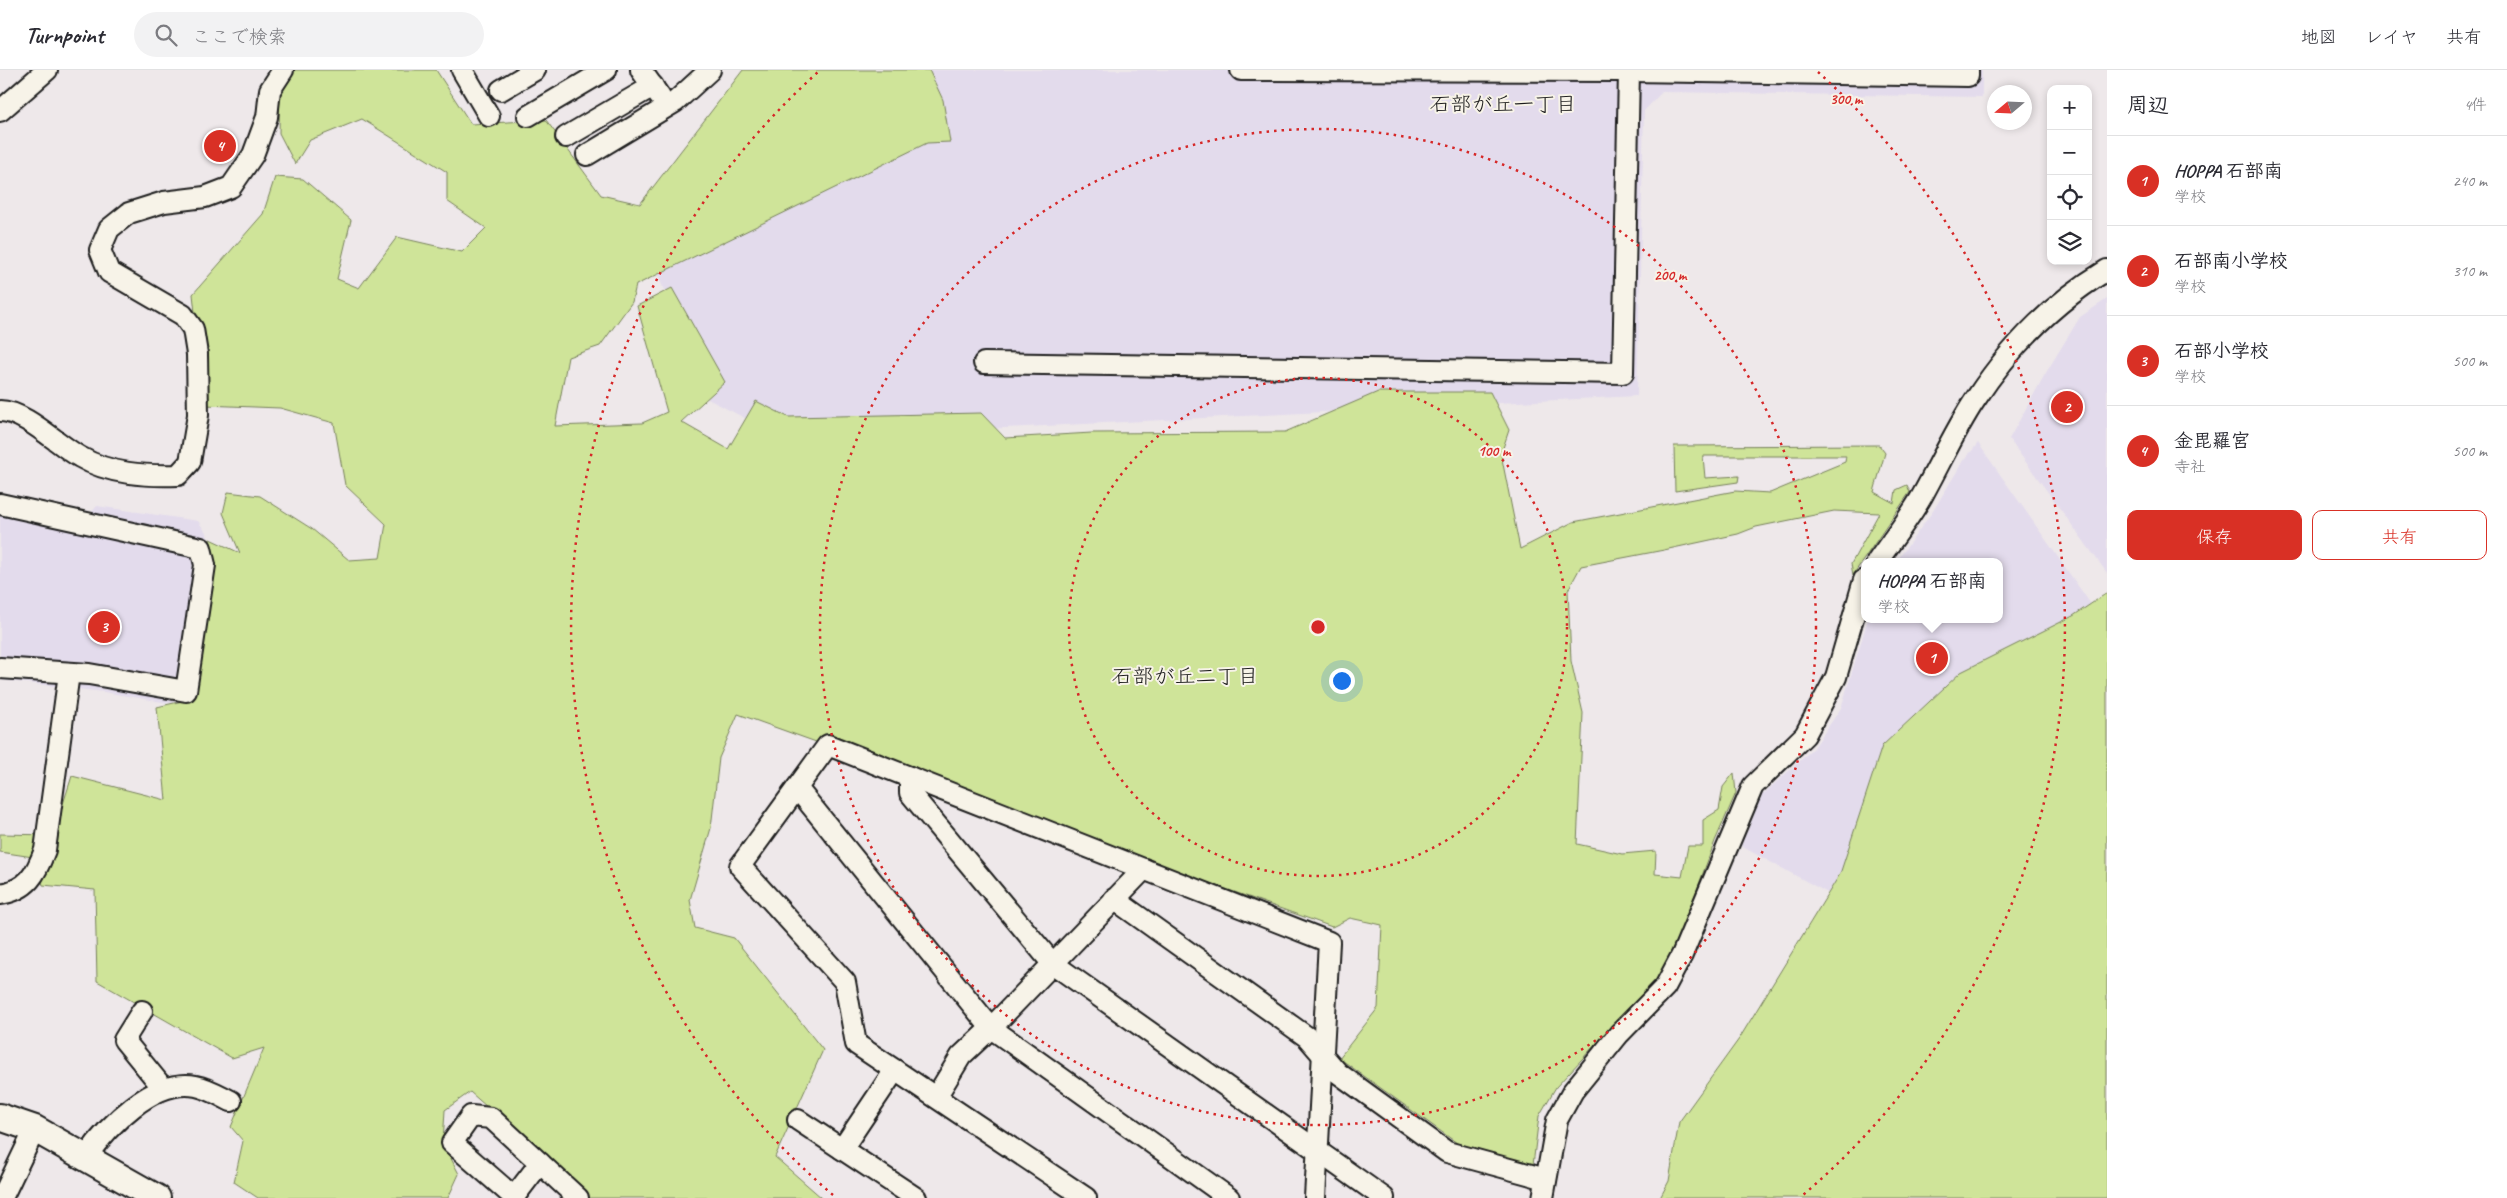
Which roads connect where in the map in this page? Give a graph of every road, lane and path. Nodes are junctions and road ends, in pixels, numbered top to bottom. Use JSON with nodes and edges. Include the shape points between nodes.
{"nodes":[{"id":1,"x":47,"y":70,"type":"edge"},
{"id":2,"x":283,"y":70,"type":"edge"},
{"id":3,"x":462,"y":70,"type":"edge"},
{"id":4,"x":535,"y":70,"type":"edge"},
{"id":5,"x":606,"y":70,"type":"edge"},
{"id":6,"x":710,"y":70,"type":"edge"},
{"id":7,"x":1241,"y":70,"type":"edge"},
{"id":8,"x":1575,"y":70,"type":"edge"},
{"id":9,"x":1968,"y":70,"type":"edge"},
{"id":10,"x":1323,"y":71,"type":"edge"},
{"id":11,"x":1629,"y":71,"type":"edge"},
{"id":12,"x":647,"y":78,"type":"edge"},
{"id":13,"x":501,"y":90,"type":"dead end"},
{"id":14,"x":667,"y":107,"type":"junction"},
{"id":15,"x":0,"y":111,"type":"edge"},
{"id":16,"x":489,"y":116,"type":"dead end"},
{"id":17,"x":528,"y":116,"type":"dead end"},
{"id":18,"x":566,"y":136,"type":"dead end"},
{"id":19,"x":587,"y":155,"type":"dead end"},
{"id":20,"x":2107,"y":270,"type":"edge"},
{"id":21,"x":984,"y":363,"type":"dead end"},
{"id":22,"x":0,"y":412,"type":"edge"},
{"id":23,"x":0,"y":504,"type":"edge"},
{"id":24,"x":1880,"y":558,"type":"edge"},
{"id":25,"x":1861,"y":590,"type":"edge"},
{"id":26,"x":0,"y":668,"type":"edge"},
{"id":27,"x":68,"y":681,"type":"junction"},
{"id":28,"x":910,"y":777,"type":"junction"},
{"id":29,"x":797,"y":788,"type":"junction"},
{"id":30,"x":1144,"y":869,"type":"junction"},
{"id":31,"x":0,"y":894,"type":"edge"},
{"id":32,"x":1114,"y":899,"type":"junction"},
{"id":33,"x":1052,"y":963,"type":"junction"},
{"id":34,"x":142,"y":1011,"type":"dead end"},
{"id":35,"x":991,"y":1028,"type":"junction"},
{"id":36,"x":1323,"y":1056,"type":"junction"},
{"id":37,"x":894,"y":1070,"type":"junction"},
{"id":38,"x":162,"y":1088,"type":"junction"},
{"id":39,"x":936,"y":1097,"type":"junction"},
{"id":40,"x":231,"y":1101,"type":"dead end"},
{"id":41,"x":0,"y":1117,"type":"edge"},
{"id":42,"x":798,"y":1120,"type":"dead end"},
{"id":43,"x":35,"y":1129,"type":"junction"},
{"id":44,"x":842,"y":1150,"type":"junction"},
{"id":45,"x":1318,"y":1151,"type":"junction"},
{"id":46,"x":86,"y":1157,"type":"junction"},
{"id":47,"x":540,"y":1163,"type":"junction"},
{"id":48,"x":1545,"y":1188,"type":"edge"},
{"id":49,"x":1079,"y":1196,"type":"edge"},
{"id":50,"x":514,"y":1197,"type":"edge"},
{"id":51,"x":2,"y":1198,"type":"edge"},
{"id":52,"x":156,"y":1198,"type":"edge"},
{"id":53,"x":578,"y":1198,"type":"edge"},
{"id":54,"x":916,"y":1198,"type":"edge"},
{"id":55,"x":1229,"y":1198,"type":"edge"},
{"id":56,"x":1314,"y":1198,"type":"edge"},
{"id":57,"x":1384,"y":1198,"type":"edge"}],
"edges":[{"from":1,"to":15,"type":"street"},
{"from":2,"to":22,"type":"street","via":[[270,90],[267,117],[253,155],[230,187],[205,197],[164,202],[129,213],[109,229],[100,250],[110,272],[183,315],[193,329],[197,354],[198,415],[190,462],[178,475],[153,476],[104,468],[80,458],[18,416]]},
{"from":3,"to":16,"type":"street"},
{"from":4,"to":13,"type":"street"},
{"from":5,"to":17,"type":"street"},
{"from":6,"to":14,"type":"street"},
{"from":7,"to":10,"type":"street"},
{"from":8,"to":10,"type":"street"},
{"from":8,"to":11,"type":"street"},
{"from":9,"to":11,"type":"street","via":[[1968,76]]},
{"from":11,"to":21,"type":"street","via":[[1623,373]]},
{"from":12,"to":14,"type":"street"},
{"from":12,"to":18,"type":"street"},
{"from":14,"to":19,"type":"street"},
{"from":20,"to":24,"type":"street","via":[[2085,283],[2054,309],[2020,341],[1996,370],[1975,400],[1921,497]]},
{"from":23,"to":27,"type":"street","via":[[201,548],[205,565],[186,691]]},
{"from":25,"to":48,"type":"street","via":[[1836,677],[1805,735],[1753,786],[1682,955],[1665,987],[1619,1034],[1574,1091],[1557,1120]]},
{"from":26,"to":27,"type":"street"},
{"from":27,"to":31,"type":"street","via":[[45,850],[36,874],[28,882],[10,893]]},
{"from":28,"to":29,"type":"street","via":[[828,745]]},
{"from":28,"to":30,"type":"street"},
{"from":28,"to":33,"type":"street","via":[[910,793]]},
{"from":29,"to":35,"type":"street"},
{"from":29,"to":37,"type":"street","via":[[740,866],[846,982],[856,1044]]},
{"from":30,"to":32,"type":"street"},
{"from":30,"to":36,"type":"street","via":[[1329,942]]},
{"from":32,"to":33,"type":"street"},
{"from":32,"to":36,"type":"street","via":[[1307,1037]]},
{"from":33,"to":35,"type":"street"},
{"from":33,"to":45,"type":"street"},
{"from":34,"to":38,"type":"street","via":[[124,1040]]},
{"from":35,"to":39,"type":"street","via":[[961,1056]]},
{"from":35,"to":55,"type":"street"},
{"from":36,"to":45,"type":"street"},
{"from":36,"to":48,"type":"street","via":[[1338,1073],[1447,1152]]},
{"from":37,"to":39,"type":"street"},
{"from":37,"to":44,"type":"street"},
{"from":38,"to":40,"type":"street","via":[[196,1086]]},
{"from":38,"to":46,"type":"street","via":[[108,1129]]},
{"from":39,"to":49,"type":"street"},
{"from":41,"to":43,"type":"main road"},
{"from":42,"to":44,"type":"street"},
{"from":43,"to":46,"type":"main road"},
{"from":43,"to":51,"type":"street"},
{"from":44,"to":54,"type":"street"},
{"from":45,"to":56,"type":"street"},
{"from":45,"to":57,"type":"street"},
{"from":46,"to":52,"type":"main road"},
{"from":47,"to":50,"type":"street"},
{"from":47,"to":50,"type":"street","via":[[491,1118],[472,1116],[452,1143]]},
{"from":47,"to":53,"type":"street"}]}
